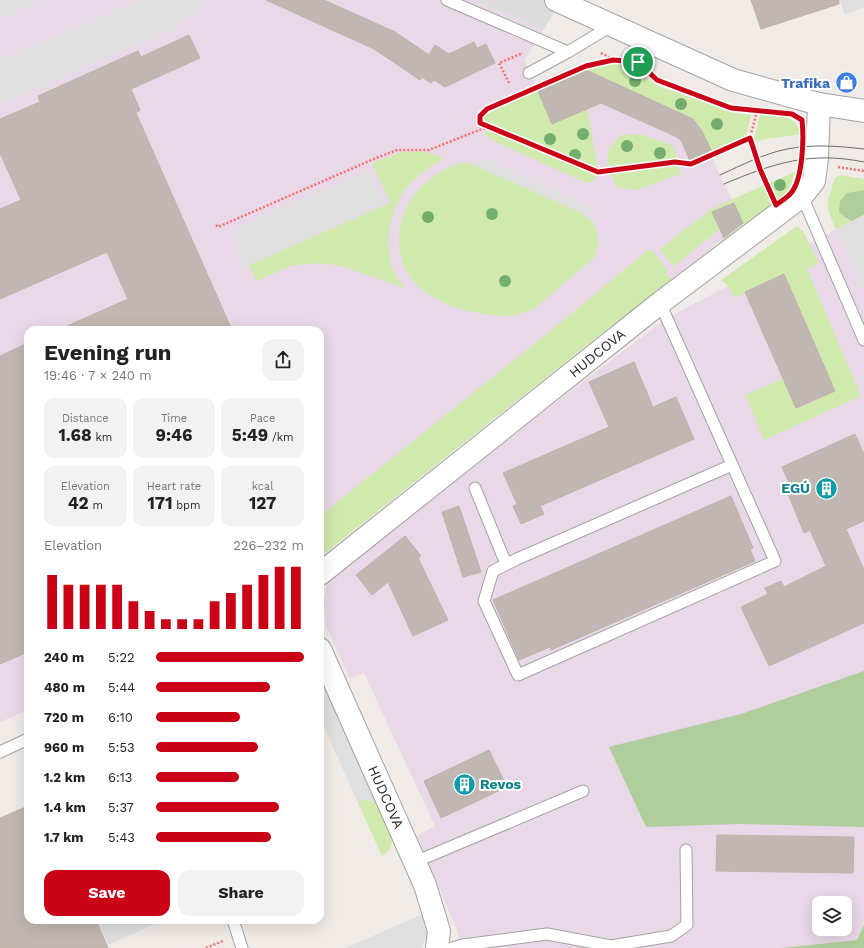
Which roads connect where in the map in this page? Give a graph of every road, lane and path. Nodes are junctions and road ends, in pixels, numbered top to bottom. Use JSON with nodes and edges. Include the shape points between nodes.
{"nodes":[{"id":1,"x":446,"y":0,"type":"edge"},
{"id":2,"x":556,"y":0,"type":"edge"},
{"id":3,"x":611,"y":26,"type":"junction"},
{"id":4,"x":583,"y":43,"type":"junction"},
{"id":5,"x":568,"y":52,"type":"junction"},
{"id":6,"x":613,"y":60,"type":"junction"},
{"id":7,"x":530,"y":73,"type":"dead end"},
{"id":8,"x":558,"y":78,"type":"dead end"},
{"id":9,"x":536,"y":87,"type":"dead end"},
{"id":10,"x":819,"y":104,"type":"junction"},
{"id":11,"x":757,"y":111,"type":"junction"},
{"id":12,"x":764,"y":111,"type":"dead end"},
{"id":13,"x":864,"y":111,"type":"edge"},
{"id":14,"x":491,"y":127,"type":"junction"},
{"id":15,"x":750,"y":138,"type":"junction"},
{"id":16,"x":802,"y":196,"type":"junction"},
{"id":17,"x":773,"y":198,"type":"dead end"},
{"id":18,"x":216,"y":225,"type":"dead end"},
{"id":19,"x":660,"y":303,"type":"junction"},
{"id":20,"x":864,"y":340,"type":"edge"},
{"id":21,"x":732,"y":464,"type":"junction"},
{"id":22,"x":475,"y":488,"type":"dead end"},
{"id":23,"x":506,"y":564,"type":"junction"},
{"id":24,"x":324,"y":571,"type":"edge"},
{"id":25,"x":324,"y":658,"type":"edge"},
{"id":26,"x":24,"y":741,"type":"edge"},
{"id":27,"x":0,"y":752,"type":"edge"},
{"id":28,"x":582,"y":791,"type":"dead end"},
{"id":29,"x":686,"y":850,"type":"dead end"},
{"id":30,"x":415,"y":862,"type":"junction"},
{"id":31,"x":234,"y":924,"type":"edge"},
{"id":32,"x":242,"y":948,"type":"edge"},
{"id":33,"x":437,"y":948,"type":"edge"},
{"id":34,"x":452,"y":948,"type":"edge"}],
"edges":[{"from":1,"to":5,"type":"lane"},
{"from":2,"to":3,"type":"street"},
{"from":3,"to":4,"type":"lane"},
{"from":3,"to":10,"type":"street","via":[[733,80]]},
{"from":4,"to":5,"type":"lane"},
{"from":4,"to":6,"type":"path"},
{"from":5,"to":7,"type":"lane"},
{"from":6,"to":8,"type":"path","via":[[586,66]]},
{"from":6,"to":11,"type":"path","via":[[638,62],[657,80],[731,108]]},
{"from":9,"to":14,"type":"path","via":[[487,109],[480,116],[480,123]]},
{"from":10,"to":13,"type":"street"},
{"from":10,"to":16,"type":"street","name":"HUDCOVA","via":[[814,181]]},
{"from":11,"to":12,"type":"path"},
{"from":11,"to":15,"type":"path"},
{"from":14,"to":15,"type":"path","via":[[598,172],[675,162],[691,164]]},
{"from":14,"to":18,"type":"path","via":[[429,150],[397,150],[218,227]]},
{"from":15,"to":17,"type":"path"},
{"from":16,"to":19,"type":"street","name":"HUDCOVA"},
{"from":16,"to":20,"type":"lane"},
{"from":19,"to":21,"type":"lane"},
{"from":19,"to":24,"type":"street","name":"HUDCOVA"},
{"from":21,"to":23,"type":"lane"},
{"from":21,"to":23,"type":"lane","via":[[774,561],[518,675],[484,602],[493,571]]},
{"from":22,"to":23,"type":"lane"},
{"from":25,"to":30,"type":"street","name":"HUDCOVA"},
{"from":26,"to":27,"type":"lane"},
{"from":28,"to":30,"type":"lane"},
{"from":29,"to":34,"type":"lane","via":[[687,925],[671,936],[611,946],[547,934]]},
{"from":30,"to":33,"type":"street","name":"HUDCOVA","via":[[439,931]]},
{"from":31,"to":32,"type":"lane"}]}
